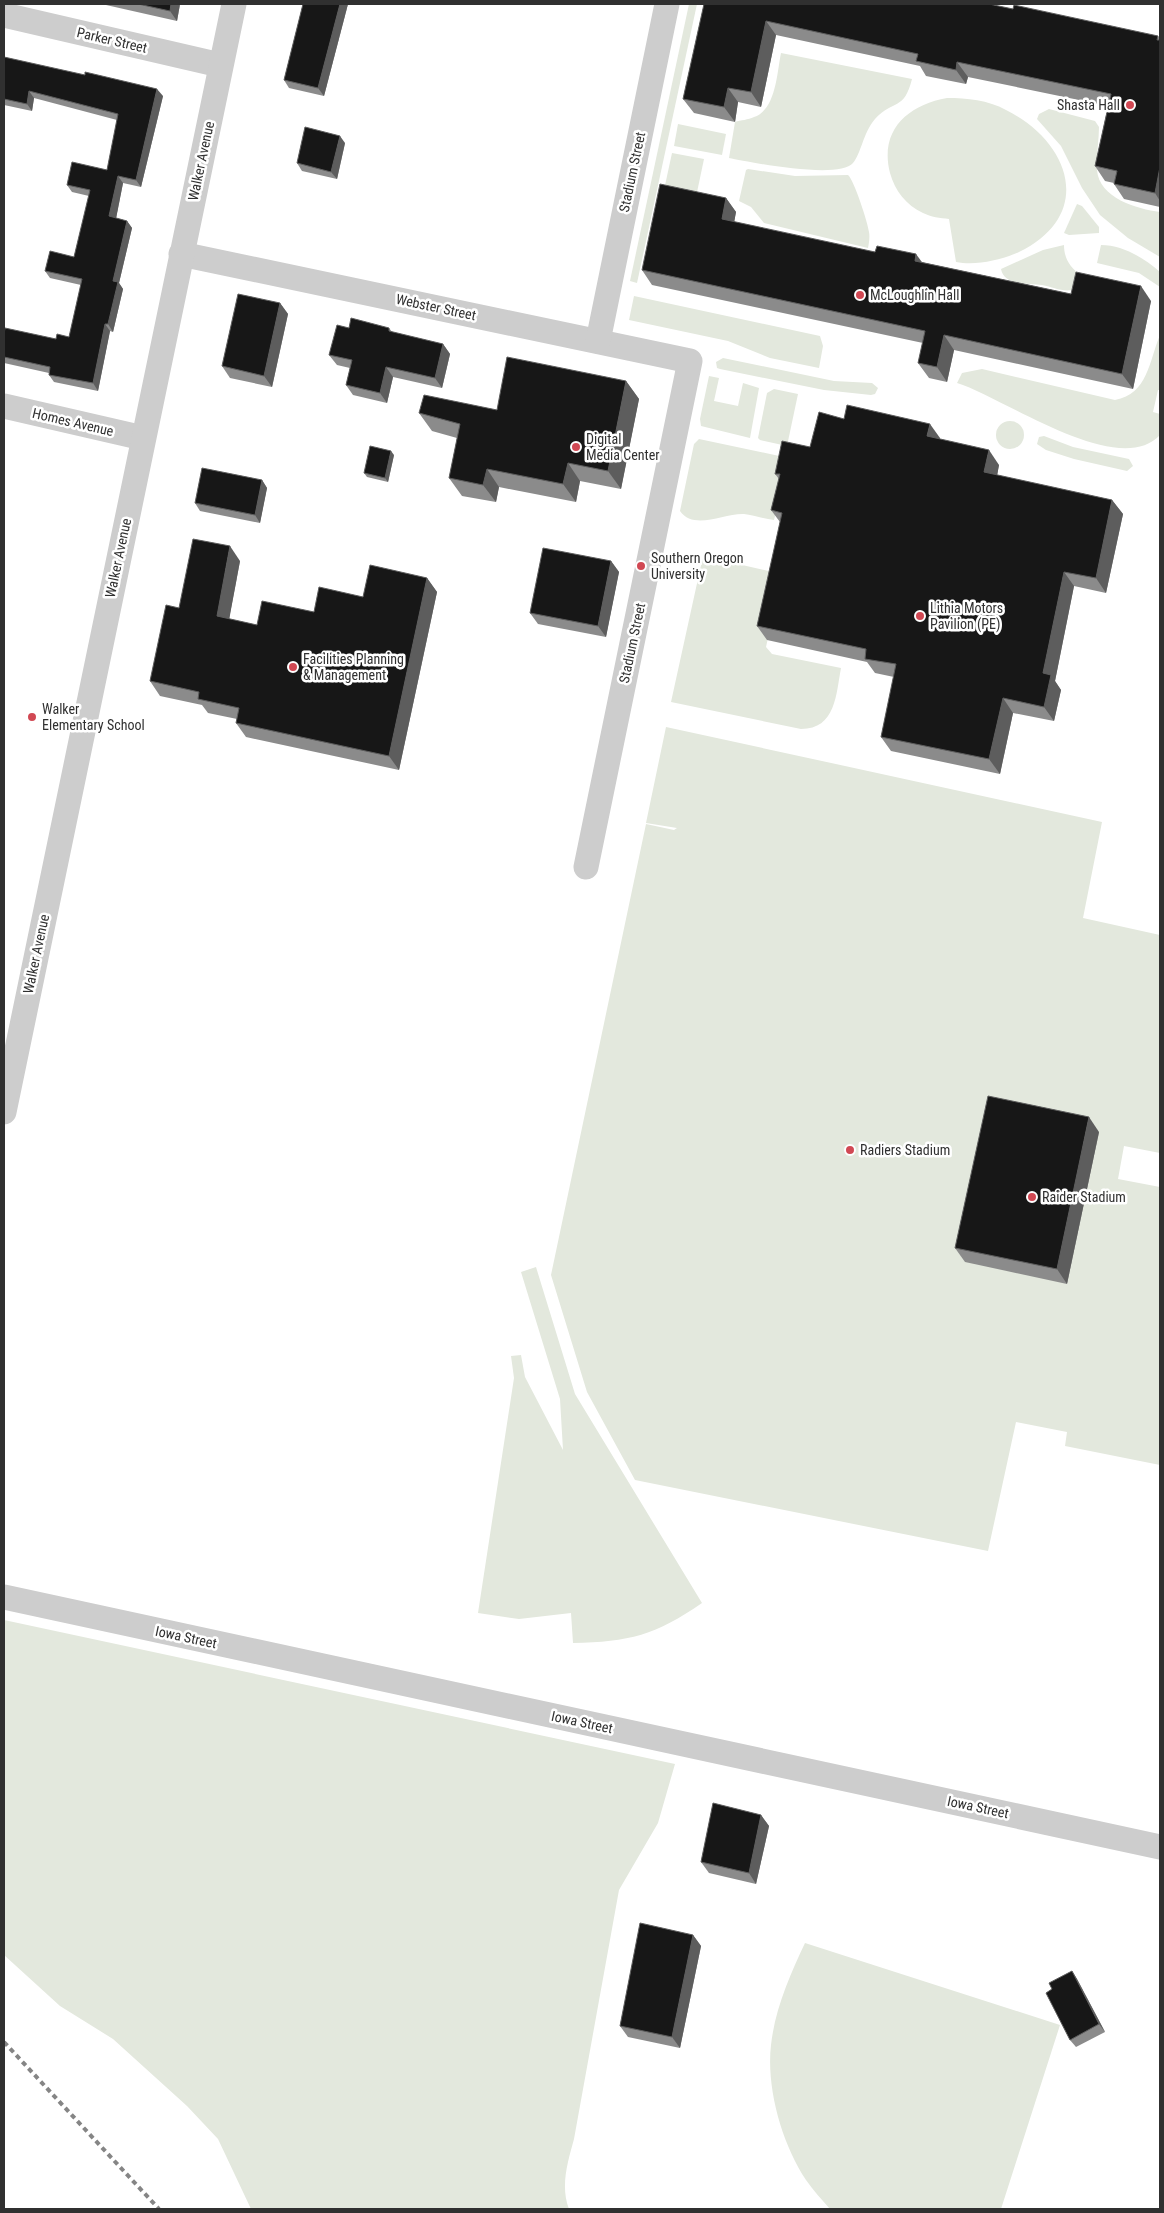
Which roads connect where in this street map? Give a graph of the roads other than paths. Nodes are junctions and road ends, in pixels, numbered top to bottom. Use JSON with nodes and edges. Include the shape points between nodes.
{"nodes":[{"id":1,"x":234,"y":4,"type":"edge"},
{"id":2,"x":667,"y":4,"type":"edge"},
{"id":3,"x":4,"y":14,"type":"edge"},
{"id":4,"x":220,"y":65,"type":"junction"},
{"id":5,"x":181,"y":254,"type":"junction"},
{"id":6,"x":598,"y":341,"type":"junction"},
{"id":7,"x":690,"y":361,"type":"joint"},
{"id":8,"x":4,"y":406,"type":"edge"},
{"id":9,"x":143,"y":438,"type":"junction"},
{"id":10,"x":586,"y":867,"type":"dead end"},
{"id":11,"x":4,"y":1112,"type":"edge"},
{"id":12,"x":4,"y":1597,"type":"edge"},
{"id":13,"x":1160,"y":1846,"type":"edge"}],
"edges":[{"from":1,"to":4,"type":"street","name":"Walker Avenue"},
{"from":2,"to":6,"type":"street","name":"Stadium Street"},
{"from":3,"to":4,"type":"street","name":"Parker Street"},
{"from":4,"to":5,"type":"street","name":"Walker Avenue"},
{"from":5,"to":6,"type":"street","name":"Webster Street"},
{"from":5,"to":9,"type":"street","name":"Walker Avenue"},
{"from":6,"to":7,"type":"street","name":"Webster Street"},
{"from":7,"to":10,"type":"street","name":"Stadium Street"},
{"from":8,"to":9,"type":"street","name":"Homes Avenue"},
{"from":9,"to":11,"type":"street","name":"Walker Avenue"},
{"from":12,"to":13,"type":"street","name":"Iowa Street"}]}
